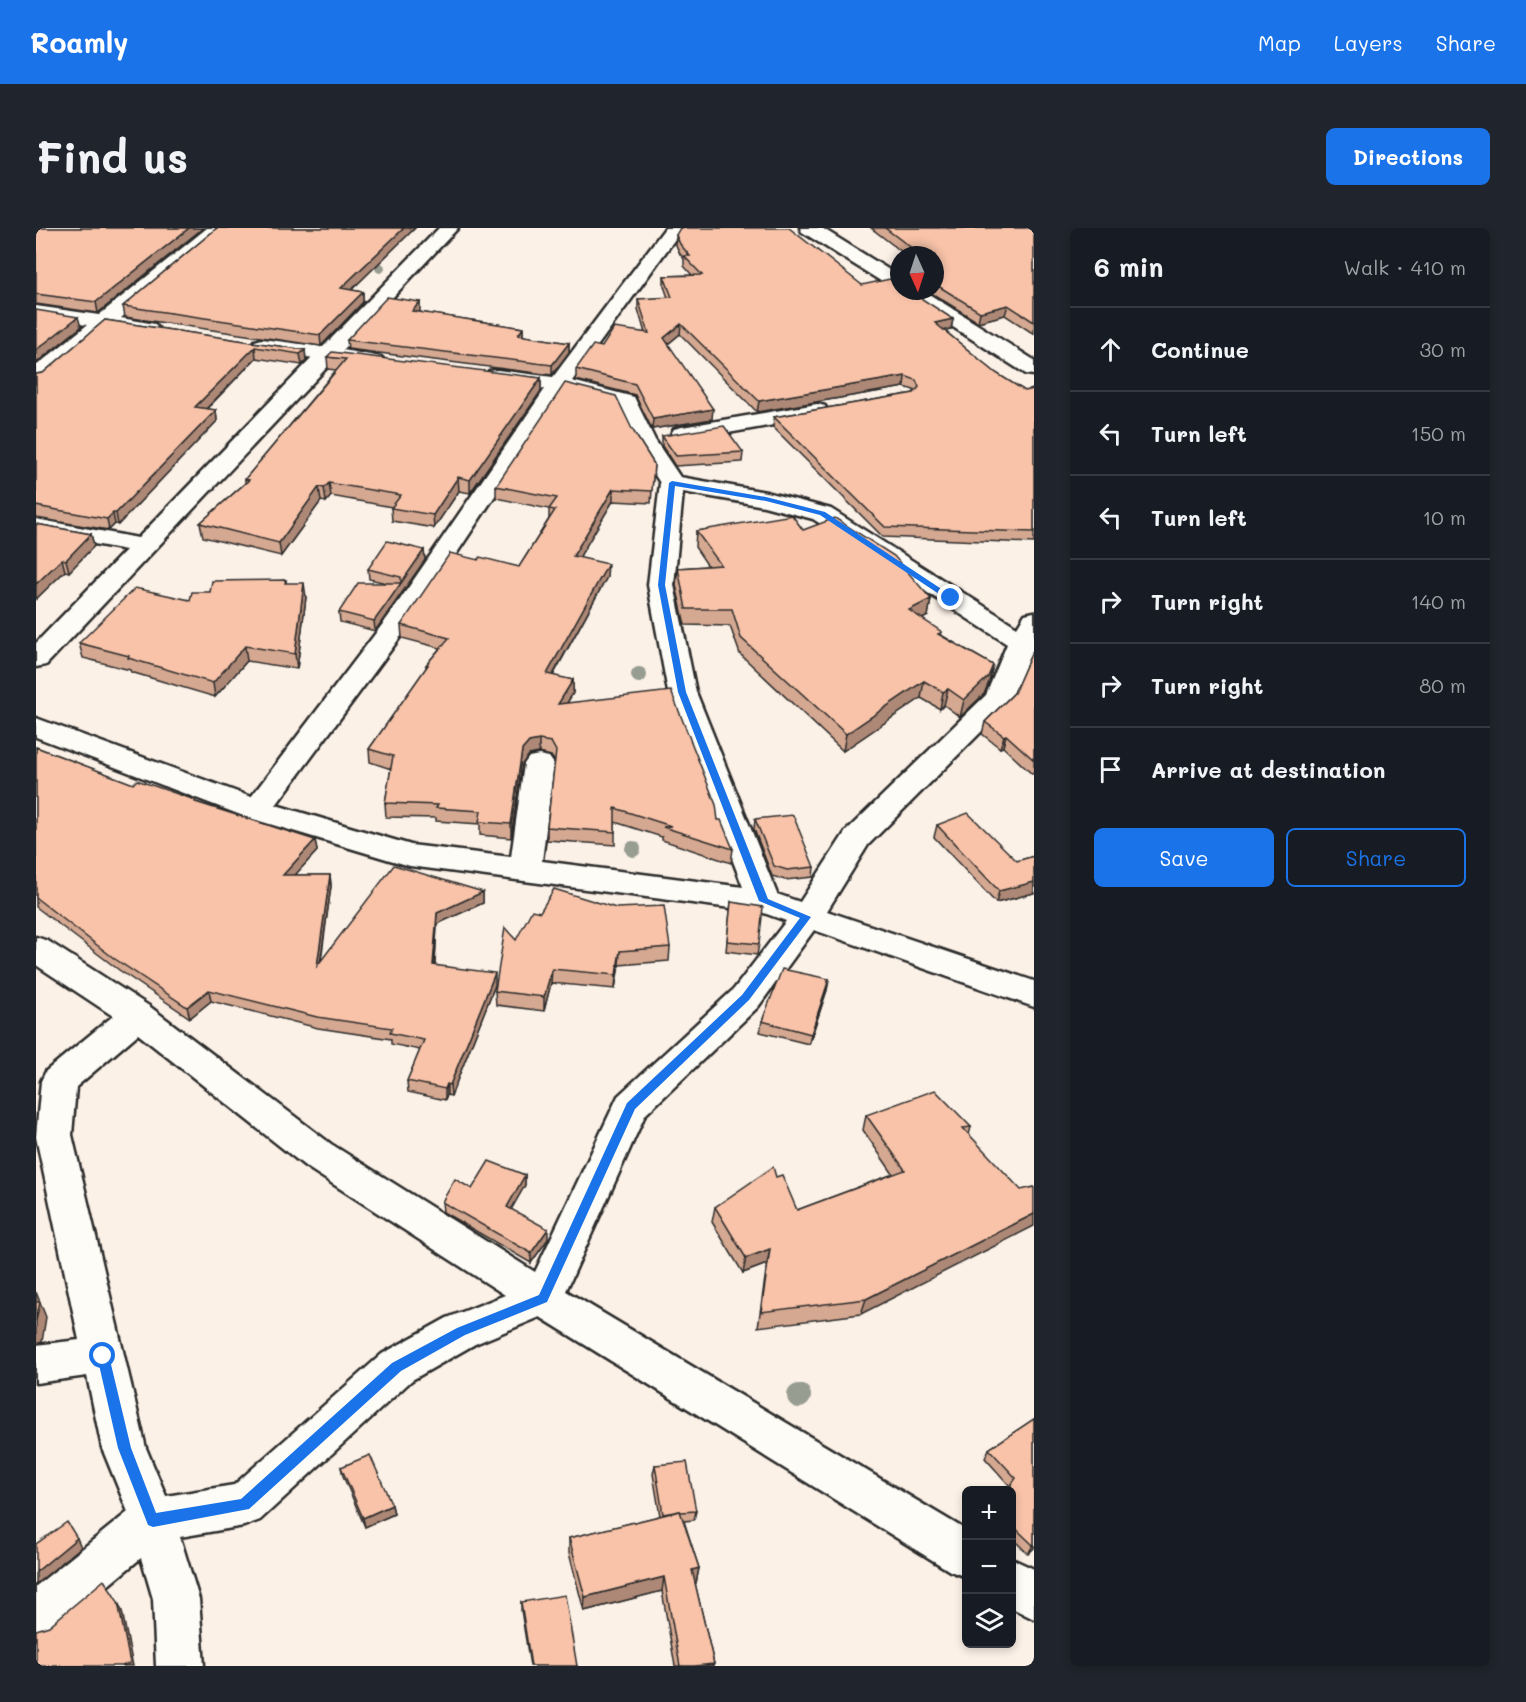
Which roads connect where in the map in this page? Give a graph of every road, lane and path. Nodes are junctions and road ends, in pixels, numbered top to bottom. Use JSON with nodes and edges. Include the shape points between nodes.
{"nodes":[{"id":1,"x":218,"y":228,"type":"edge"},
{"id":2,"x":449,"y":228,"type":"edge"},
{"id":3,"x":674,"y":228,"type":"edge"},
{"id":4,"x":809,"y":228,"type":"edge"},
{"id":5,"x":890,"y":278,"type":"edge"},
{"id":6,"x":923,"y":300,"type":"edge"},
{"id":7,"x":36,"y":312,"type":"edge"},
{"id":8,"x":103,"y":321,"type":"junction"},
{"id":9,"x":162,"y":330,"type":"edge"},
{"id":10,"x":244,"y":342,"type":"edge"},
{"id":11,"x":326,"y":355,"type":"junction"},
{"id":12,"x":396,"y":364,"type":"edge"},
{"id":13,"x":1034,"y":369,"type":"edge"},
{"id":14,"x":478,"y":374,"type":"edge"},
{"id":15,"x":36,"y":377,"type":"edge"},
{"id":16,"x":559,"y":384,"type":"junction"},
{"id":17,"x":833,"y":408,"type":"edge"},
{"id":18,"x":644,"y":440,"type":"junction"},
{"id":19,"x":672,"y":483,"type":"junction"},
{"id":20,"x":36,"y":526,"type":"edge"},
{"id":21,"x":143,"y":546,"type":"junction"},
{"id":22,"x":1030,"y":638,"type":"edge"},
{"id":23,"x":36,"y":658,"type":"edge"},
{"id":24,"x":36,"y":727,"type":"edge"},
{"id":25,"x":538,"y":764,"type":"dead end"},
{"id":26,"x":257,"y":810,"type":"junction"},
{"id":27,"x":525,"y":871,"type":"junction"},
{"id":28,"x":764,"y":901,"type":"junction"},
{"id":29,"x":807,"y":917,"type":"junction"},
{"id":30,"x":36,"y":949,"type":"edge"},
{"id":31,"x":1034,"y":994,"type":"edge"},
{"id":32,"x":137,"y":1015,"type":"junction"},
{"id":33,"x":543,"y":1298,"type":"junction"},
{"id":34,"x":103,"y":1356,"type":"junction"},
{"id":35,"x":36,"y":1364,"type":"edge"},
{"id":36,"x":153,"y":1520,"type":"junction"},
{"id":37,"x":962,"y":1553,"type":"edge"},
{"id":38,"x":1016,"y":1585,"type":"edge"},
{"id":39,"x":1034,"y":1596,"type":"edge"},
{"id":40,"x":36,"y":1616,"type":"edge"},
{"id":41,"x":180,"y":1666,"type":"edge"}],
"edges":[{"from":1,"to":8,"type":"street"},
{"from":2,"to":11,"type":"street"},
{"from":3,"to":16,"type":"street"},
{"from":4,"to":5,"type":"street"},
{"from":6,"to":13,"type":"street"},
{"from":7,"to":8,"type":"street"},
{"from":8,"to":9,"type":"street"},
{"from":8,"to":15,"type":"street"},
{"from":10,"to":11,"type":"street"},
{"from":11,"to":12,"type":"street"},
{"from":11,"to":21,"type":"street"},
{"from":14,"to":16,"type":"street"},
{"from":16,"to":18,"type":"street","via":[[626,402]]},
{"from":16,"to":26,"type":"street","via":[[398,622]]},
{"from":17,"to":18,"type":"street"},
{"from":18,"to":19,"type":"street"},
{"from":19,"to":22,"type":"street","via":[[766,499],[822,514]]},
{"from":19,"to":28,"type":"street","via":[[661,585],[682,692]]},
{"from":20,"to":21,"type":"street"},
{"from":21,"to":23,"type":"street"},
{"from":22,"to":29,"type":"street","via":[[999,698],[857,838]]},
{"from":24,"to":26,"type":"street"},
{"from":25,"to":27,"type":"street"},
{"from":26,"to":27,"type":"street","via":[[410,855]]},
{"from":27,"to":28,"type":"street"},
{"from":28,"to":29,"type":"street"},
{"from":29,"to":31,"type":"street"},
{"from":29,"to":33,"type":"street","via":[[746,998],[631,1106]]},
{"from":30,"to":32,"type":"street"},
{"from":32,"to":33,"type":"street","via":[[318,1155]]},
{"from":32,"to":34,"type":"street","via":[[59,1081],[54,1135]]},
{"from":33,"to":36,"type":"street","via":[[461,1331],[397,1367],[244,1505]]},
{"from":33,"to":37,"type":"street"},
{"from":34,"to":35,"type":"street"},
{"from":34,"to":36,"type":"street","via":[[124,1448]]},
{"from":36,"to":40,"type":"street"},
{"from":36,"to":41,"type":"street","via":[[176,1599]]},
{"from":38,"to":39,"type":"street"}]}
